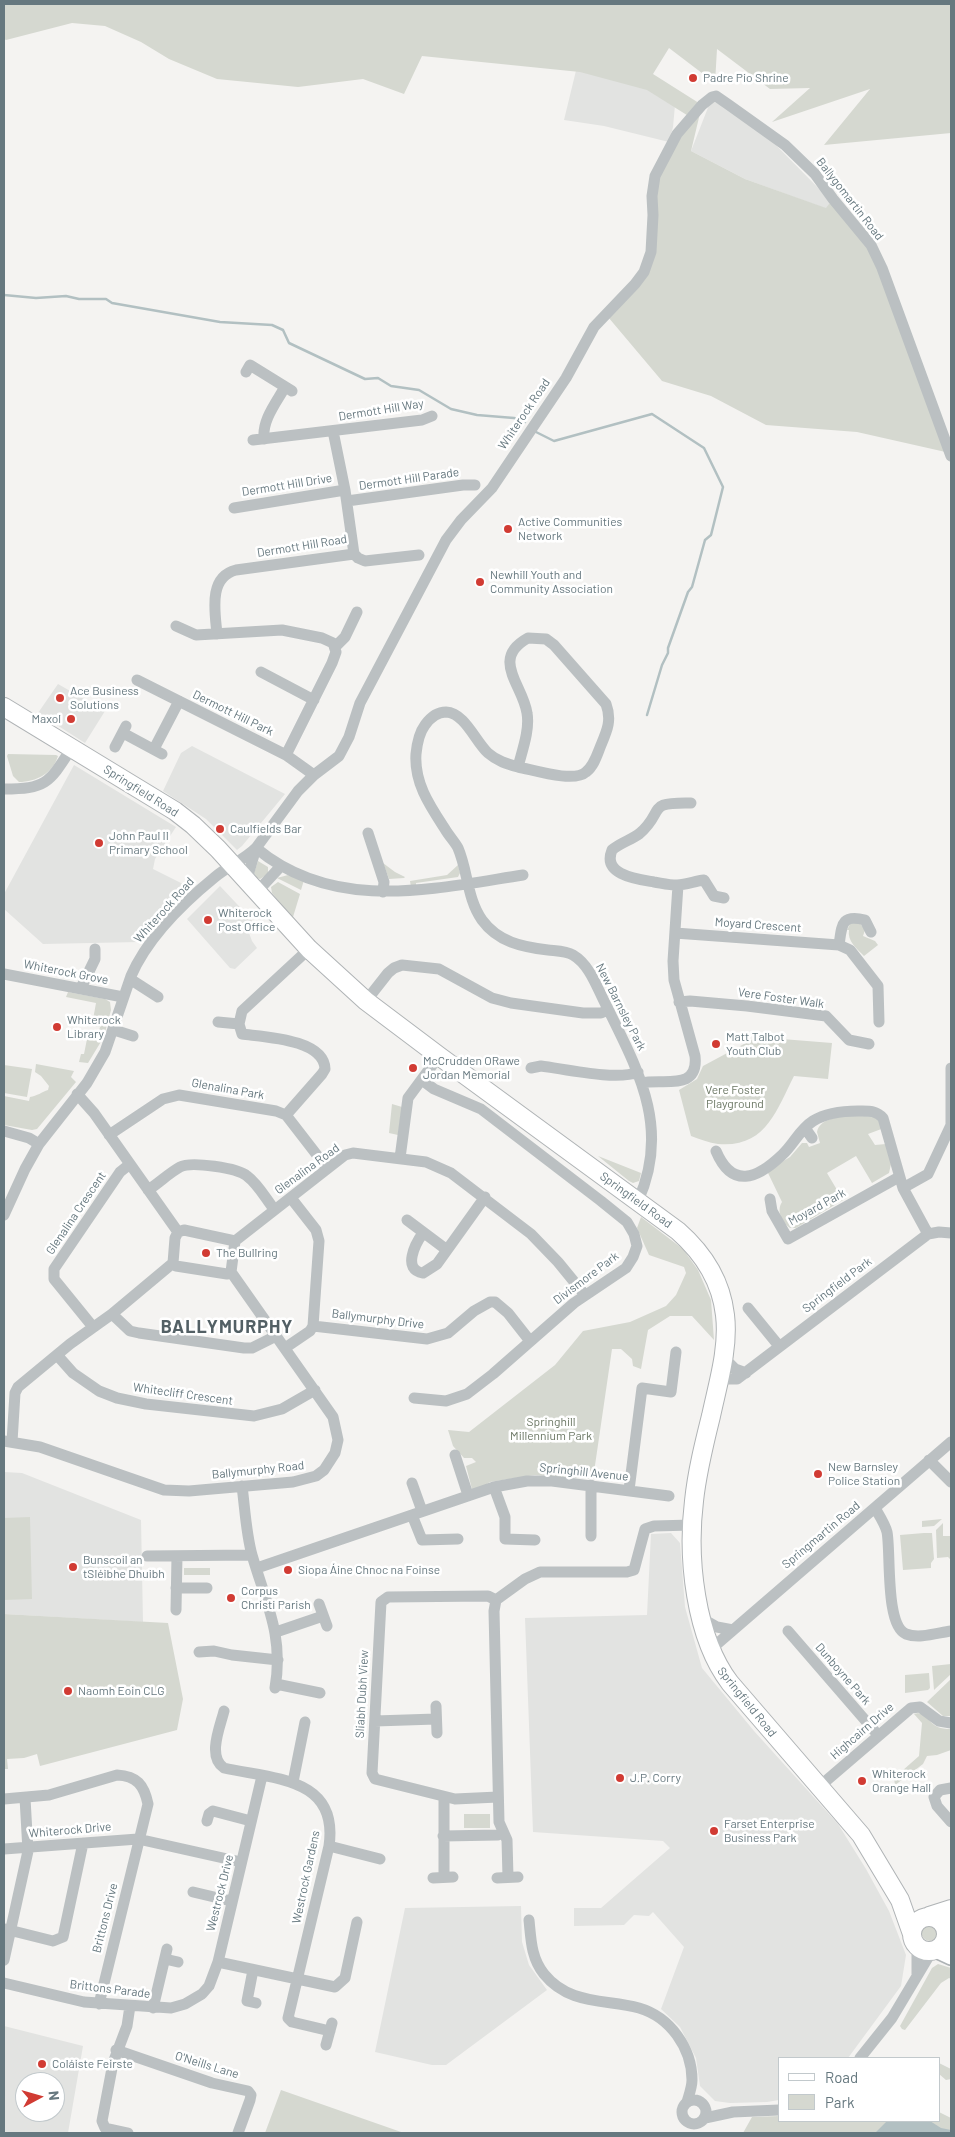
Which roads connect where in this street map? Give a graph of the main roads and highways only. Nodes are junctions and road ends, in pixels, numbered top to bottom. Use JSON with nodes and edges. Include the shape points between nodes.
{"nodes":[{"id":1,"x":4,"y":707,"type":"edge"},
{"id":2,"x":900,"y":1900,"type":"junction"},
{"id":3,"x":951,"y":1909,"type":"edge"},
{"id":4,"x":927,"y":1916,"type":"junction"},
{"id":5,"x":949,"y":1929,"type":"edge"},
{"id":6,"x":930,"y":1947,"type":"edge"}],
"edges":[{"from":1,"to":2,"type":"highway","name":"Springfield Road","via":[[174,811],[206,837],[309,949],[366,1001],[638,1201],[688,1240],[710,1268],[720,1291],[726,1330],[695,1492],[692,1525],[694,1567],[710,1650],[730,1683],[861,1835]]},
{"from":2,"to":4,"type":"highway","name":"Springfield Road"},
{"from":2,"to":6,"type":"highway","name":"Springfield Road"},
{"from":3,"to":4,"type":"highway"},
{"from":4,"to":5,"type":"highway","name":"Springfield Road","via":[[939,1919]]},
{"from":4,"to":6,"type":"highway","via":[[915,1923]]},
{"from":5,"to":6,"type":"highway","via":[[943,1944]]}]}
